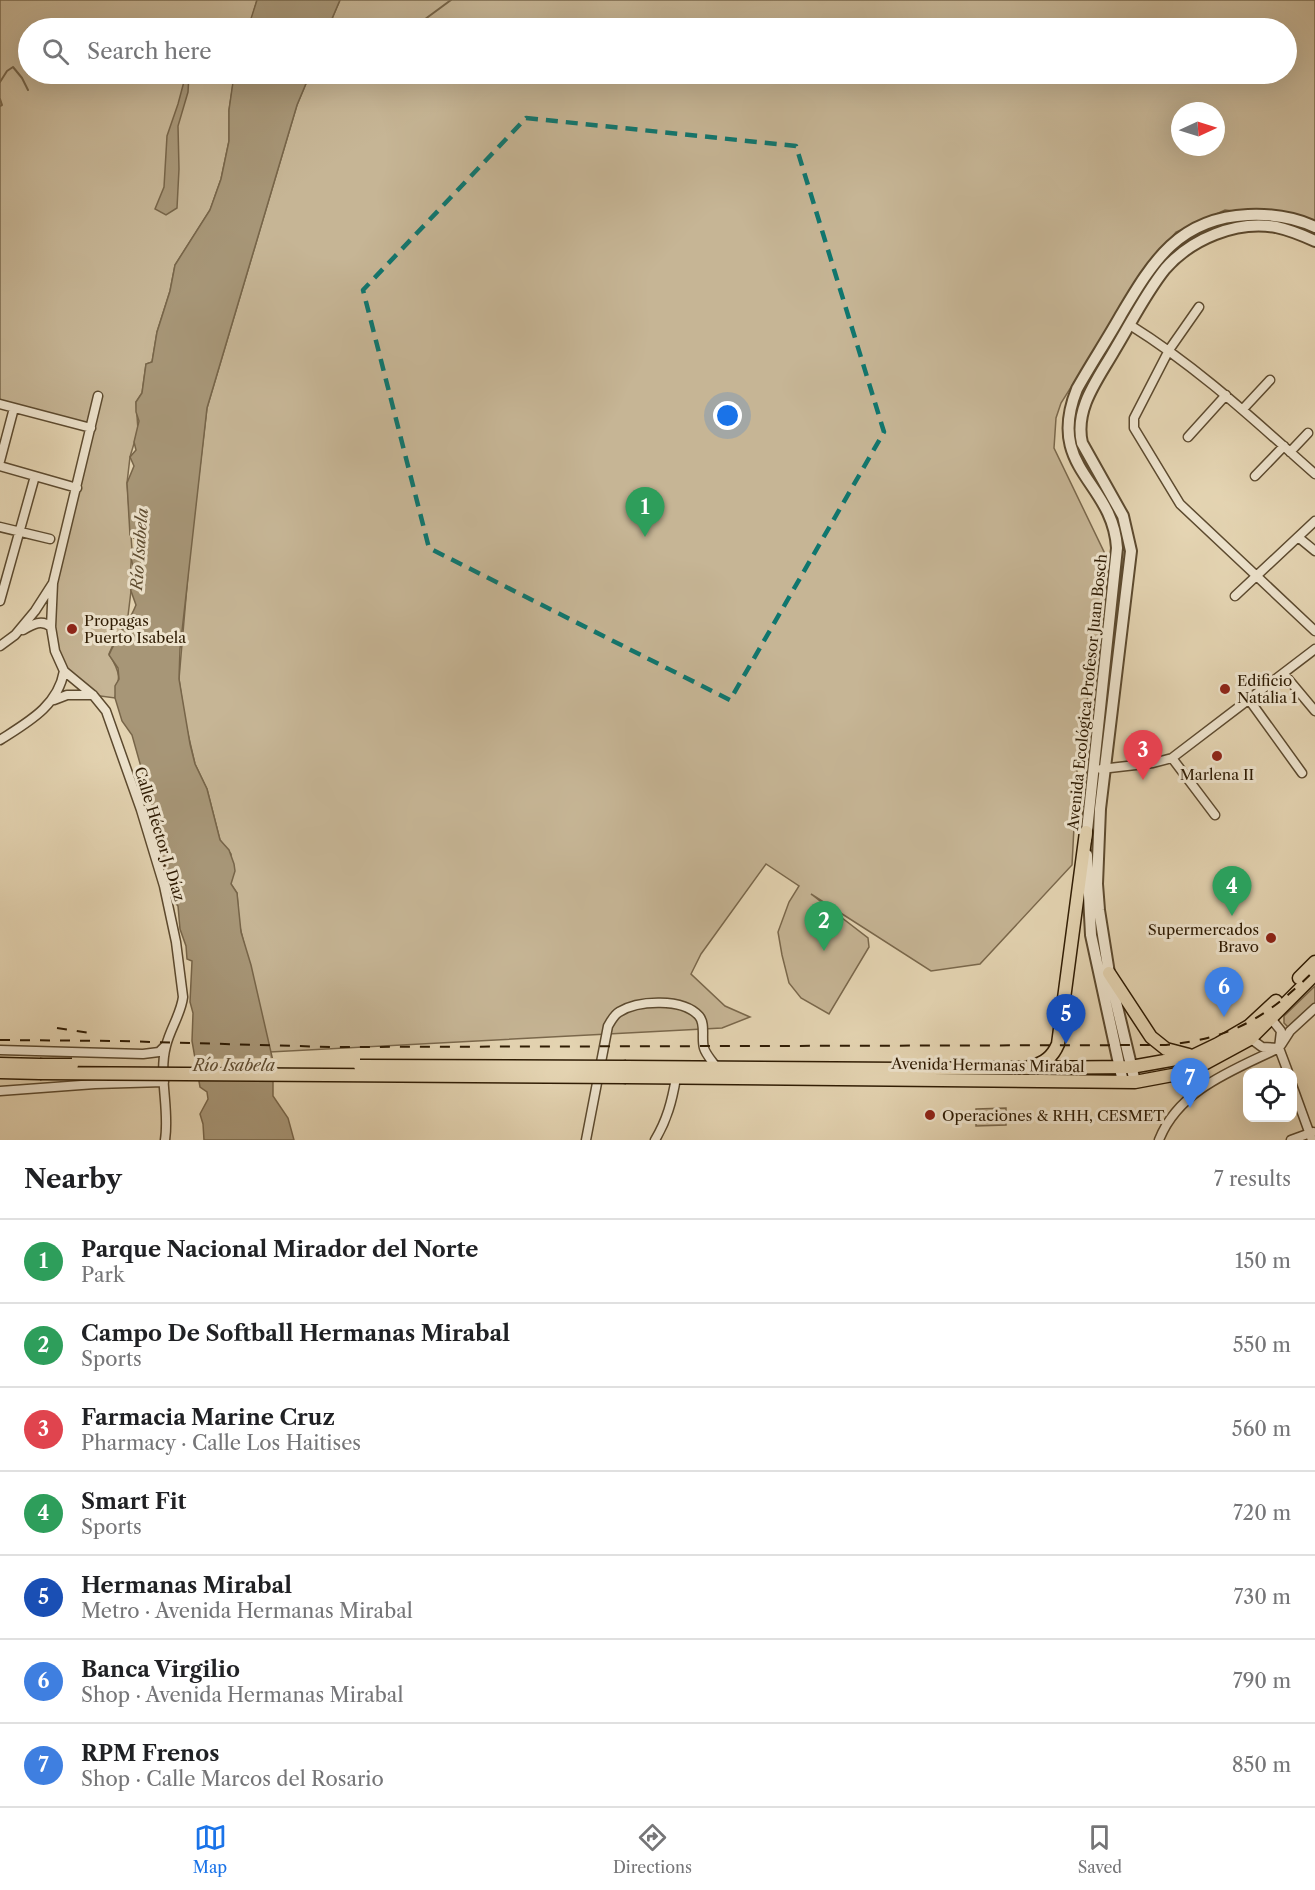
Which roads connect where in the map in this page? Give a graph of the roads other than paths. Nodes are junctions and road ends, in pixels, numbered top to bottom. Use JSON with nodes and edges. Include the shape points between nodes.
{"nodes":[{"id":1,"x":1315,"y":227,"type":"edge"},
{"id":2,"x":1315,"y":241,"type":"edge"},
{"id":3,"x":1199,"y":307,"type":"dead end"},
{"id":4,"x":1130,"y":325,"type":"junction"},
{"id":5,"x":1169,"y":350,"type":"junction"},
{"id":6,"x":1270,"y":380,"type":"dead end"},
{"id":7,"x":1226,"y":395,"type":"junction"},
{"id":8,"x":98,"y":396,"type":"dead end"},
{"id":9,"x":0,"y":404,"type":"edge"},
{"id":10,"x":14,"y":408,"type":"junction"},
{"id":11,"x":1243,"y":409,"type":"junction"},
{"id":12,"x":91,"y":428,"type":"junction"},
{"id":13,"x":1308,"y":433,"type":"dead end"},
{"id":14,"x":1188,"y":437,"type":"dead end"},
{"id":15,"x":1287,"y":449,"type":"junction"},
{"id":16,"x":0,"y":461,"type":"edge"},
{"id":17,"x":0,"y":466,"type":"edge"},
{"id":18,"x":1315,"y":474,"type":"edge"},
{"id":19,"x":35,"y":476,"type":"junction"},
{"id":20,"x":1255,"y":476,"type":"dead end"},
{"id":21,"x":1102,"y":477,"type":"junction"},
{"id":22,"x":1092,"y":487,"type":"junction"},
{"id":23,"x":77,"y":488,"type":"junction"},
{"id":24,"x":1315,"y":521,"type":"edge"},
{"id":25,"x":0,"y":527,"type":"edge"},
{"id":26,"x":19,"y":532,"type":"junction"},
{"id":27,"x":1298,"y":537,"type":"junction"},
{"id":28,"x":50,"y":539,"type":"dead end"},
{"id":29,"x":1315,"y":551,"type":"edge"},
{"id":30,"x":1256,"y":576,"type":"junction"},
{"id":31,"x":53,"y":583,"type":"junction"},
{"id":32,"x":1235,"y":596,"type":"dead end"},
{"id":33,"x":0,"y":601,"type":"edge"},
{"id":34,"x":51,"y":627,"type":"junction"},
{"id":35,"x":1315,"y":631,"type":"edge"},
{"id":36,"x":15,"y":635,"type":"junction"},
{"id":37,"x":0,"y":646,"type":"edge"},
{"id":38,"x":1315,"y":649,"type":"edge"},
{"id":39,"x":64,"y":671,"type":"junction"},
{"id":40,"x":1284,"y":674,"type":"junction"},
{"id":41,"x":93,"y":695,"type":"junction"},
{"id":42,"x":54,"y":700,"type":"junction"},
{"id":43,"x":1250,"y":700,"type":"junction"},
{"id":44,"x":1315,"y":711,"type":"edge"},
{"id":45,"x":0,"y":740,"type":"edge"},
{"id":46,"x":1172,"y":759,"type":"junction"},
{"id":47,"x":1104,"y":768,"type":"junction"},
{"id":48,"x":1093,"y":771,"type":"junction"},
{"id":49,"x":1302,"y":773,"type":"dead end"},
{"id":50,"x":1215,"y":815,"type":"dead end"},
{"id":51,"x":1086,"y":832,"type":"junction"},
{"id":52,"x":1315,"y":962,"type":"edge"},
{"id":53,"x":1109,"y":973,"type":"junction"},
{"id":54,"x":1315,"y":974,"type":"edge"},
{"id":55,"x":1315,"y":1008,"type":"edge"},
{"id":56,"x":1267,"y":1015,"type":"junction"},
{"id":57,"x":1245,"y":1035,"type":"junction"},
{"id":58,"x":165,"y":1046,"type":"junction"},
{"id":59,"x":1279,"y":1048,"type":"junction"},
{"id":60,"x":704,"y":1049,"type":"junction"},
{"id":61,"x":0,"y":1050,"type":"edge"},
{"id":62,"x":1193,"y":1056,"type":"junction"},
{"id":63,"x":0,"y":1064,"type":"edge"},
{"id":64,"x":1125,"y":1067,"type":"junction"},
{"id":65,"x":691,"y":1068,"type":"junction"},
{"id":66,"x":717,"y":1068,"type":"junction"},
{"id":67,"x":1015,"y":1068,"type":"junction"},
{"id":68,"x":1286,"y":1068,"type":"edge"},
{"id":69,"x":40,"y":1069,"type":"junction"},
{"id":70,"x":0,"y":1072,"type":"edge"},
{"id":71,"x":626,"y":1072,"type":"junction"},
{"id":72,"x":675,"y":1078,"type":"junction"},
{"id":73,"x":164,"y":1082,"type":"junction"},
{"id":74,"x":1129,"y":1082,"type":"junction"},
{"id":75,"x":0,"y":1091,"type":"edge"},
{"id":76,"x":1297,"y":1095,"type":"edge"},
{"id":77,"x":1312,"y":1135,"type":"edge"},
{"id":78,"x":165,"y":1140,"type":"edge"},
{"id":79,"x":586,"y":1140,"type":"edge"},
{"id":80,"x":655,"y":1140,"type":"edge"},
{"id":81,"x":1159,"y":1140,"type":"edge"},
{"id":82,"x":1291,"y":1140,"type":"edge"}],
"edges":[{"from":1,"to":22,"type":"street","name":"Avenida Ecológica Profesor Juan Bosch","via":[[1285,217],[1229,217],[1191,231],[1159,256],[1072,403],[1069,440],[1078,467]]},
{"from":2,"to":4,"type":"street","name":"Avenida Ecológica Profesor Juan Bosch","via":[[1284,229],[1259,226],[1209,237],[1190,246],[1168,266]]},
{"from":3,"to":5,"type":"street"},
{"from":4,"to":5,"type":"street"},
{"from":4,"to":21,"type":"street","name":"Avenida Ecológica Profesor Juan Bosch","via":[[1090,392],[1080,420],[1082,443]]},
{"from":5,"to":7,"type":"street"},
{"from":5,"to":30,"type":"street","via":[[1134,418],[1134,428],[1178,502]]},
{"from":6,"to":11,"type":"street"},
{"from":7,"to":11,"type":"street"},
{"from":7,"to":14,"type":"street"},
{"from":8,"to":12,"type":"street"},
{"from":9,"to":10,"type":"street"},
{"from":10,"to":12,"type":"street"},
{"from":10,"to":16,"type":"street"},
{"from":11,"to":15,"type":"street"},
{"from":12,"to":23,"type":"street"},
{"from":13,"to":15,"type":"street"},
{"from":15,"to":18,"type":"street"},
{"from":15,"to":20,"type":"street"},
{"from":17,"to":19,"type":"street"},
{"from":19,"to":23,"type":"street"},
{"from":19,"to":26,"type":"street"},
{"from":21,"to":22,"type":"street"},
{"from":21,"to":47,"type":"street","name":"Avenida Ecológica Profesor Juan Bosch","via":[[1123,516],[1131,551]]},
{"from":22,"to":48,"type":"street","name":"Avenida Ecológica Profesor Juan Bosch","via":[[1113,522],[1117,548]]},
{"from":23,"to":31,"type":"street"},
{"from":24,"to":27,"type":"street"},
{"from":25,"to":26,"type":"street"},
{"from":26,"to":28,"type":"street"},
{"from":26,"to":33,"type":"street"},
{"from":27,"to":29,"type":"street"},
{"from":27,"to":30,"type":"street"},
{"from":30,"to":32,"type":"street"},
{"from":30,"to":35,"type":"street"},
{"from":31,"to":34,"type":"street"},
{"from":31,"to":36,"type":"street"},
{"from":34,"to":36,"type":"street","via":[[47,623],[33,623]]},
{"from":34,"to":39,"type":"street"},
{"from":36,"to":37,"type":"street"},
{"from":38,"to":40,"type":"street"},
{"from":39,"to":41,"type":"street","name":"Calle Héctor J. Díaz"},
{"from":39,"to":42,"type":"street"},
{"from":40,"to":43,"type":"street"},
{"from":40,"to":44,"type":"street"},
{"from":41,"to":42,"type":"street","via":[[67,694]]},
{"from":41,"to":58,"type":"street","name":"Calle Héctor J. Díaz","via":[[106,711],[141,810],[176,942],[183,997]]},
{"from":42,"to":45,"type":"street"},
{"from":43,"to":46,"type":"street"},
{"from":43,"to":49,"type":"street"},
{"from":46,"to":47,"type":"street"},
{"from":46,"to":50,"type":"street"},
{"from":47,"to":48,"type":"street"},
{"from":47,"to":53,"type":"street","name":"Avenida Ecológica Profesor Juan Bosch","via":[[1097,884]]},
{"from":48,"to":51,"type":"street","name":"Avenida Ecológica Profesor Juan Bosch"},
{"from":51,"to":64,"type":"street","name":"Avenida Ecológica Profesor Juan Bosch","via":[[1091,935]]},
{"from":51,"to":67,"type":"main road","via":[[1058,1044],[1040,1064]]},
{"from":52,"to":56,"type":"main road","name":"Avenida Hermanas Mirabal"},
{"from":53,"to":62,"type":"main road","via":[[1151,1037],[1166,1049]]},
{"from":53,"to":64,"type":"street","name":"Avenida Ecológica Profesor Juan Bosch"},
{"from":54,"to":56,"type":"main road","name":"Avenida Hermanas Mirabal"},
{"from":55,"to":59,"type":"street","via":[[1290,1031]]},
{"from":56,"to":57,"type":"main road","name":"Avenida Hermanas Mirabal"},
{"from":56,"to":59,"type":"street","via":[[1281,1031]]},
{"from":57,"to":59,"type":"street","via":[[1262,1047]]},
{"from":57,"to":62,"type":"main road","name":"Avenida Hermanas Mirabal"},
{"from":57,"to":74,"type":"main road","name":"Avenida Hermanas Mirabal","via":[[1202,1065],[1178,1074]]},
{"from":58,"to":61,"type":"street","via":[[159,1052],[143,1054]]},
{"from":58,"to":73,"type":"street","name":"Calle Héctor J. Díaz"},
{"from":59,"to":68,"type":"street"},
{"from":59,"to":81,"type":"street","via":[[1223,1075],[1189,1097],[1179,1105]]},
{"from":60,"to":65,"type":"street"},
{"from":60,"to":66,"type":"street"},
{"from":60,"to":79,"type":"street","via":[[702,1021],[680,1006],[641,1004],[616,1014],[608,1026]]},
{"from":62,"to":64,"type":"main road","name":"Avenida Hermanas Mirabal"},
{"from":63,"to":69,"type":"main road"},
{"from":64,"to":67,"type":"main road","name":"Avenida Hermanas Mirabal"},
{"from":64,"to":74,"type":"street","name":"Avenida Ecológica Profesor Juan Bosch"},
{"from":65,"to":66,"type":"main road","name":"Avenida Hermanas Mirabal"},
{"from":65,"to":71,"type":"main road","name":"Avenida Hermanas Mirabal"},
{"from":66,"to":67,"type":"main road","name":"Avenida Hermanas Mirabal"},
{"from":69,"to":70,"type":"main road"},
{"from":69,"to":71,"type":"main road","bridge":true},
{"from":71,"to":72,"type":"main road","name":"Avenida Hermanas Mirabal"},
{"from":72,"to":74,"type":"main road","name":"Avenida Hermanas Mirabal"},
{"from":72,"to":80,"type":"street","via":[[671,1105]]},
{"from":73,"to":75,"type":"street"},
{"from":73,"to":78,"type":"street","name":"Calle Héctor J. Díaz"},
{"from":76,"to":77,"type":"street"},
{"from":77,"to":82,"type":"street"}]}
